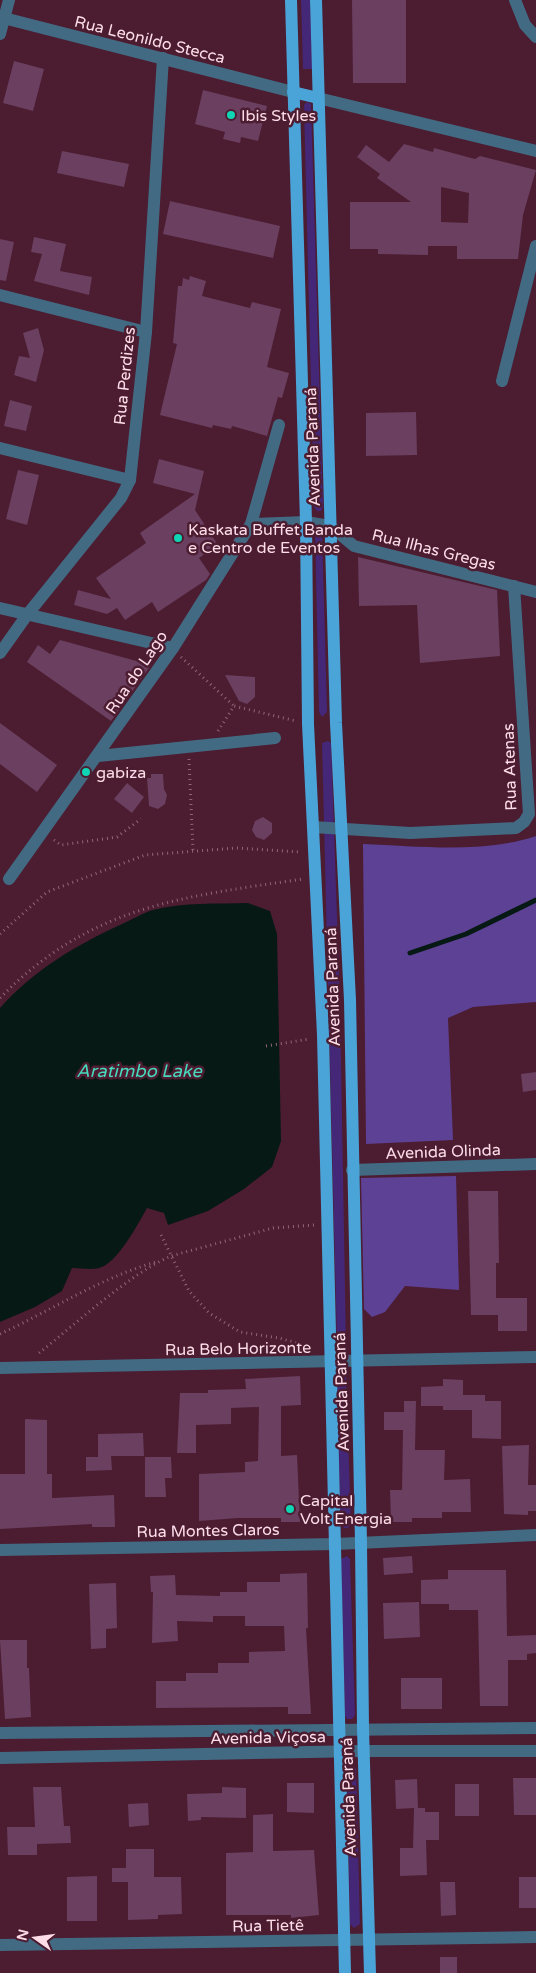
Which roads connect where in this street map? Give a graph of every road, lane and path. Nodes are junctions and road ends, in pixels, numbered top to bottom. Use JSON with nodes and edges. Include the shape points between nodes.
{"nodes":[{"id":1,"x":9,"y":0,"type":"edge"},
{"id":2,"x":290,"y":0,"type":"edge"},
{"id":3,"x":316,"y":0,"type":"edge"},
{"id":4,"x":515,"y":0,"type":"edge"},
{"id":5,"x":2,"y":18,"type":"edge"},
{"id":6,"x":0,"y":34,"type":"edge"},
{"id":7,"x":536,"y":37,"type":"edge"},
{"id":8,"x":163,"y":58,"type":"junction"},
{"id":9,"x":292,"y":92,"type":"junction"},
{"id":10,"x":318,"y":98,"type":"junction"},
{"id":11,"x":536,"y":151,"type":"edge"},
{"id":12,"x":536,"y":246,"type":"edge"},
{"id":13,"x":0,"y":295,"type":"edge"},
{"id":14,"x":146,"y":332,"type":"junction"},
{"id":15,"x":502,"y":381,"type":"dead end"},
{"id":16,"x":279,"y":425,"type":"dead end"},
{"id":17,"x":0,"y":448,"type":"edge"},
{"id":18,"x":130,"y":480,"type":"junction"},
{"id":19,"x":306,"y":522,"type":"junction"},
{"id":20,"x":251,"y":524,"type":"junction"},
{"id":21,"x":330,"y":526,"type":"junction"},
{"id":22,"x":514,"y":586,"type":"junction"},
{"id":23,"x":536,"y":592,"type":"edge"},
{"id":24,"x":0,"y":608,"type":"edge"},
{"id":25,"x":27,"y":615,"type":"junction"},
{"id":26,"x":172,"y":648,"type":"junction"},
{"id":27,"x":0,"y":653,"type":"edge"},
{"id":28,"x":234,"y":706,"type":"junction"},
{"id":29,"x":308,"y":724,"type":"junction"},
{"id":30,"x":275,"y":738,"type":"dead end"},
{"id":31,"x":208,"y":746,"type":"junction"},
{"id":32,"x":188,"y":748,"type":"junction"},
{"id":33,"x":98,"y":756,"type":"junction"},
{"id":34,"x":141,"y":819,"type":"dead end"},
{"id":35,"x":313,"y":827,"type":"junction"},
{"id":36,"x":341,"y":828,"type":"junction"},
{"id":37,"x":43,"y":832,"type":"junction"},
{"id":38,"x":193,"y":851,"type":"junction"},
{"id":39,"x":314,"y":852,"type":"junction"},
{"id":40,"x":316,"y":877,"type":"junction"},
{"id":41,"x":9,"y":879,"type":"dead end"},
{"id":42,"x":0,"y":934,"type":"edge"},
{"id":43,"x":0,"y":998,"type":"edge"},
{"id":44,"x":308,"y":1039,"type":"dead end"},
{"id":45,"x":266,"y":1046,"type":"dead end"},
{"id":46,"x":536,"y":1164,"type":"edge"},
{"id":47,"x":352,"y":1170,"type":"junction"},
{"id":48,"x":326,"y":1224,"type":"junction"},
{"id":49,"x":161,"y":1235,"type":"dead end"},
{"id":50,"x":171,"y":1256,"type":"junction"},
{"id":51,"x":159,"y":1261,"type":"junction"},
{"id":52,"x":0,"y":1334,"type":"edge"},
{"id":53,"x":536,"y":1357,"type":"edge"},
{"id":54,"x":357,"y":1361,"type":"junction"},
{"id":55,"x":331,"y":1362,"type":"junction"},
{"id":56,"x":311,"y":1363,"type":"junction"},
{"id":57,"x":0,"y":1368,"type":"edge"},
{"id":58,"x":21,"y":1368,"type":"junction"},
{"id":59,"x":536,"y":1534,"type":"edge"},
{"id":60,"x":361,"y":1543,"type":"junction"},
{"id":61,"x":335,"y":1544,"type":"junction"},
{"id":62,"x":0,"y":1550,"type":"edge"},
{"id":63,"x":362,"y":1728,"type":"junction"},
{"id":64,"x":536,"y":1728,"type":"edge"},
{"id":65,"x":340,"y":1729,"type":"junction"},
{"id":66,"x":0,"y":1733,"type":"edge"},
{"id":67,"x":364,"y":1751,"type":"junction"},
{"id":68,"x":536,"y":1751,"type":"edge"},
{"id":69,"x":341,"y":1752,"type":"junction"},
{"id":70,"x":0,"y":1758,"type":"edge"},
{"id":71,"x":536,"y":1937,"type":"edge"},
{"id":72,"x":368,"y":1939,"type":"junction"},
{"id":73,"x":344,"y":1940,"type":"junction"},
{"id":74,"x":0,"y":1945,"type":"edge"},
{"id":75,"x":345,"y":1973,"type":"edge"},
{"id":76,"x":370,"y":1973,"type":"edge"}],
"edges":[{"from":1,"to":5,"type":"street"},
{"from":2,"to":9,"type":"main road","name":"Avenida Paraná"},
{"from":3,"to":10,"type":"main road","name":"Avenida Paraná"},
{"from":4,"to":7,"type":"street","via":[[525,25]]},
{"from":5,"to":6,"type":"street"},
{"from":5,"to":8,"type":"street","name":"Rua Leonildo Stecca"},
{"from":8,"to":9,"type":"street","name":"Rua Leonildo Stecca"},
{"from":8,"to":14,"type":"street","name":"Rua Perdizes"},
{"from":9,"to":10,"type":"main road"},
{"from":9,"to":19,"type":"main road","name":"Avenida Paraná"},
{"from":10,"to":11,"type":"street"},
{"from":10,"to":21,"type":"main road","name":"Avenida Paraná"},
{"from":12,"to":15,"type":"street"},
{"from":13,"to":14,"type":"street"},
{"from":14,"to":18,"type":"street","name":"Rua Perdizes"},
{"from":16,"to":20,"type":"street","name":"Rua do Lago"},
{"from":17,"to":18,"type":"street"},
{"from":18,"to":25,"type":"street","name":"Rua Perdizes","via":[[121,498]]},
{"from":19,"to":20,"type":"street"},
{"from":19,"to":21,"type":"street"},
{"from":19,"to":29,"type":"main road","name":"Avenida Paraná"},
{"from":20,"to":26,"type":"street","name":"Rua do Lago"},
{"from":21,"to":22,"type":"street","name":"Rua Ilhas Gregas","via":[[354,546]]},
{"from":21,"to":36,"type":"main road","name":"Avenida Paraná"},
{"from":22,"to":23,"type":"street","name":"Rua Ilhas Gregas"},
{"from":22,"to":36,"type":"street","name":"Rua Atenas","via":[[529,814],[524,822],[516,828],[410,833]]},
{"from":24,"to":25,"type":"street"},
{"from":25,"to":26,"type":"street"},
{"from":25,"to":27,"type":"street","name":"Rua Perdizes"},
{"from":26,"to":28,"type":"path"},
{"from":26,"to":33,"type":"street","name":"Rua do Lago"},
{"from":28,"to":29,"type":"path"},
{"from":28,"to":31,"type":"path"},
{"from":29,"to":35,"type":"main road","name":"Avenida Paraná"},
{"from":30,"to":31,"type":"street"},
{"from":31,"to":32,"type":"street"},
{"from":32,"to":33,"type":"street"},
{"from":32,"to":38,"type":"path"},
{"from":33,"to":37,"type":"street","name":"Rua do Lago"},
{"from":34,"to":37,"type":"path","via":[[117,837],[61,845]]},
{"from":35,"to":36,"type":"street","name":"Rua Atenas"},
{"from":35,"to":39,"type":"main road","name":"Avenida Paraná"},
{"from":36,"to":47,"type":"main road","name":"Avenida Paraná","via":[[350,1000]]},
{"from":37,"to":41,"type":"street","name":"Rua do Lago"},
{"from":38,"to":39,"type":"path","via":[[236,848]]},
{"from":38,"to":42,"type":"path","via":[[144,855],[47,892]]},
{"from":39,"to":40,"type":"main road","name":"Avenida Paraná"},
{"from":40,"to":43,"type":"path","via":[[175,899],[124,914],[79,935],[32,969]]},
{"from":40,"to":48,"type":"main road","name":"Avenida Paraná"},
{"from":44,"to":45,"type":"path"},
{"from":46,"to":47,"type":"street","name":"Avenida Olinda"},
{"from":47,"to":54,"type":"main road","name":"Avenida Paraná"},
{"from":48,"to":50,"type":"path","via":[[273,1228]]},
{"from":48,"to":55,"type":"main road","name":"Avenida Paraná"},
{"from":49,"to":50,"type":"path"},
{"from":50,"to":51,"type":"path"},
{"from":50,"to":56,"type":"path","via":[[189,1291],[209,1313],[240,1332],[300,1344]]},
{"from":51,"to":52,"type":"path","via":[[89,1288]]},
{"from":51,"to":58,"type":"path","via":[[107,1298]]},
{"from":53,"to":54,"type":"street","name":"Rua Belo Horizonte"},
{"from":54,"to":55,"type":"street","name":"Rua Belo Horizonte"},
{"from":54,"to":60,"type":"main road","name":"Avenida Paraná"},
{"from":55,"to":56,"type":"street","name":"Rua Belo Horizonte"},
{"from":55,"to":61,"type":"main road","name":"Avenida Paraná"},
{"from":56,"to":58,"type":"street","name":"Rua Belo Horizonte"},
{"from":57,"to":58,"type":"street","name":"Rua Belo Horizonte"},
{"from":59,"to":60,"type":"street","name":"Rua Montes Claros"},
{"from":60,"to":61,"type":"street","name":"Rua Montes Claros"},
{"from":60,"to":63,"type":"main road","name":"Avenida Paraná"},
{"from":61,"to":62,"type":"street","name":"Rua Montes Claros"},
{"from":61,"to":65,"type":"main road","name":"Avenida Paraná"},
{"from":63,"to":64,"type":"street","name":"Avenida Viçosa"},
{"from":63,"to":65,"type":"street","name":"Avenida Viçosa"},
{"from":63,"to":67,"type":"main road","name":"Avenida Paraná"},
{"from":65,"to":66,"type":"street","name":"Avenida Viçosa"},
{"from":65,"to":69,"type":"main road","name":"Avenida Paraná"},
{"from":67,"to":68,"type":"street","name":"Avenida Viçosa"},
{"from":67,"to":69,"type":"street","name":"Avenida Viçosa"},
{"from":67,"to":72,"type":"main road","name":"Avenida Paraná"},
{"from":69,"to":70,"type":"street","name":"Avenida Viçosa"},
{"from":69,"to":73,"type":"main road","name":"Avenida Paraná"},
{"from":71,"to":72,"type":"street","name":"Rua Tietê"},
{"from":72,"to":73,"type":"street","name":"Rua Tietê"},
{"from":72,"to":76,"type":"main road","name":"Avenida Paraná"},
{"from":73,"to":74,"type":"street","name":"Rua Tietê"},
{"from":73,"to":75,"type":"main road","name":"Avenida Paraná"}]}
